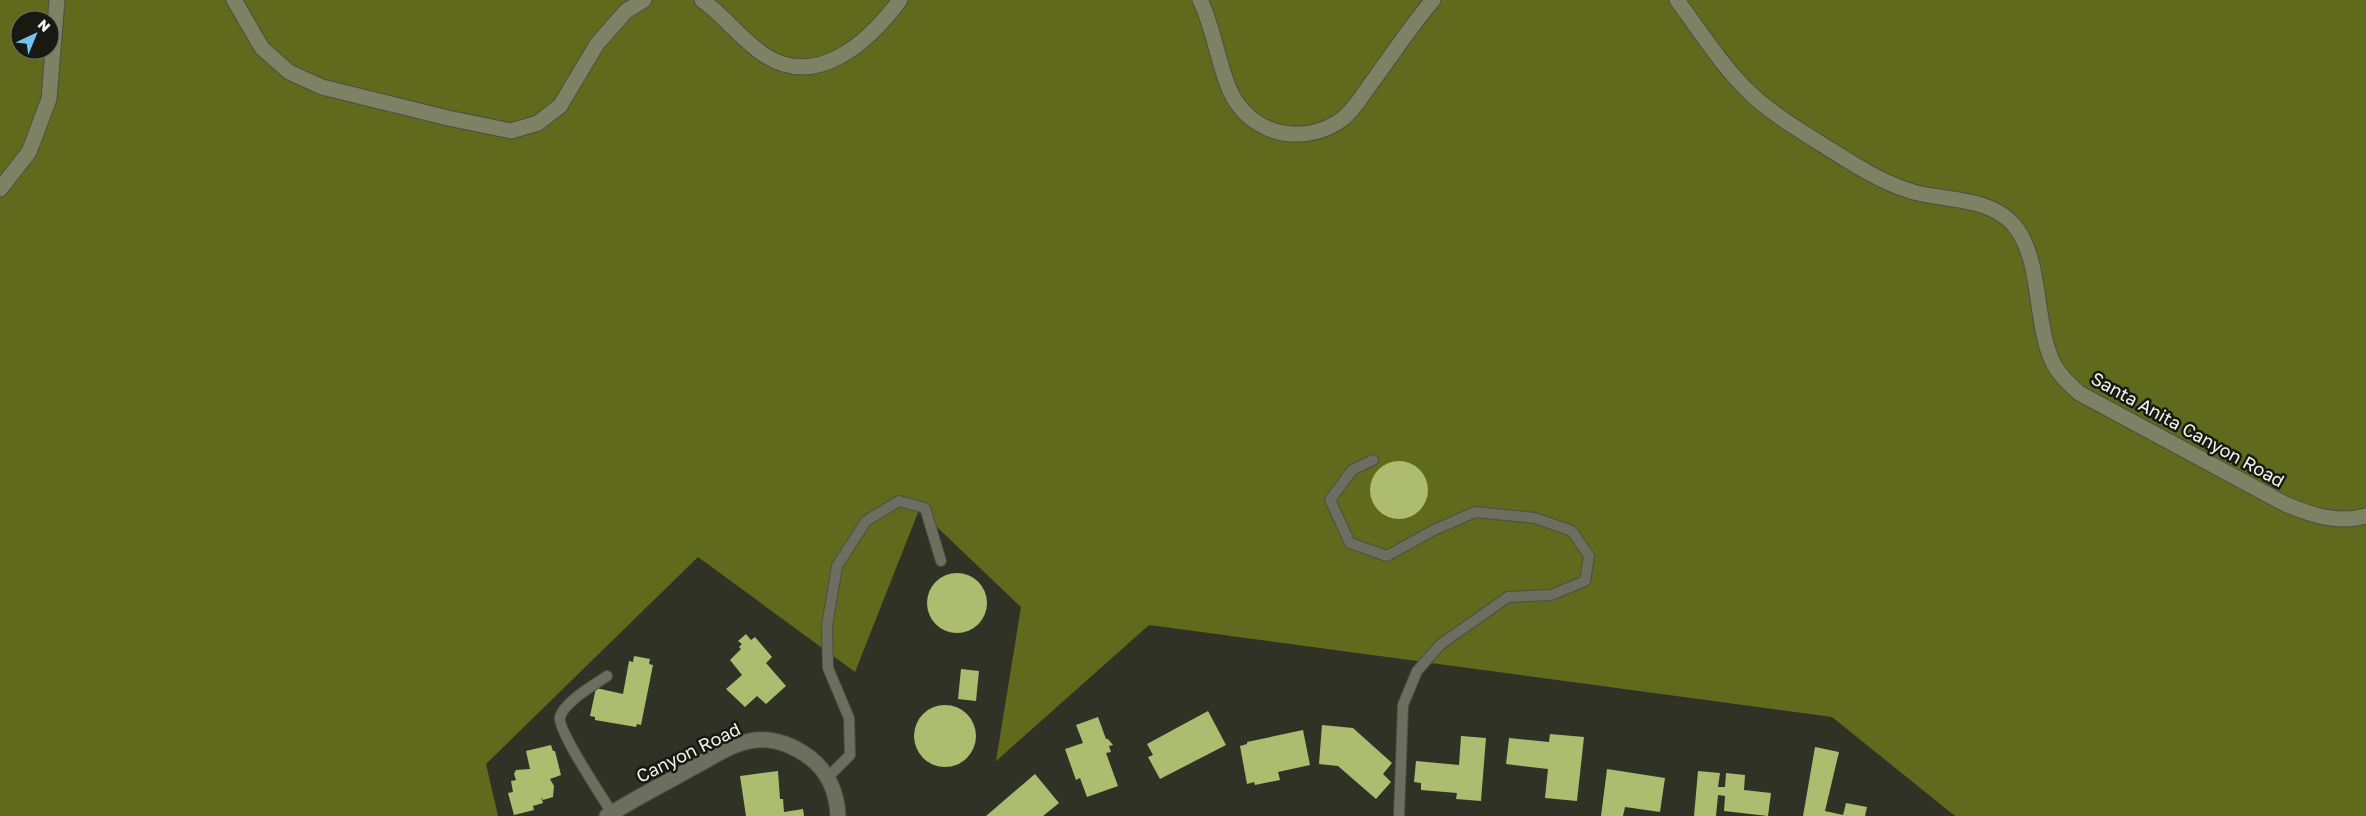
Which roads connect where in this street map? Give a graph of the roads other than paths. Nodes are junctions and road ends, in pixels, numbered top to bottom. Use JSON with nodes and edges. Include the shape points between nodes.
{"nodes":[{"id":1,"x":57,"y":0,"type":"edge"},
{"id":2,"x":234,"y":0,"type":"edge"},
{"id":3,"x":644,"y":0,"type":"edge"},
{"id":4,"x":702,"y":0,"type":"edge"},
{"id":5,"x":900,"y":0,"type":"edge"},
{"id":6,"x":1200,"y":0,"type":"edge"},
{"id":7,"x":1433,"y":0,"type":"edge"},
{"id":8,"x":1677,"y":0,"type":"edge"},
{"id":9,"x":0,"y":189,"type":"edge"},
{"id":10,"x":1373,"y":460,"type":"dead end"},
{"id":11,"x":2366,"y":516,"type":"edge"},
{"id":12,"x":941,"y":561,"type":"dead end"},
{"id":13,"x":607,"y":676,"type":"dead end"},
{"id":14,"x":828,"y":778,"type":"junction"},
{"id":15,"x":609,"y":814,"type":"edge"},
{"id":16,"x":838,"y":816,"type":"edge"},
{"id":17,"x":1399,"y":816,"type":"edge"}],
"edges":[{"from":1,"to":9,"type":"street","via":[[50,99],[29,152]]},
{"from":2,"to":3,"type":"street","via":[[262,48],[289,72],[322,87],[511,131],[538,123],[560,106],[597,44],[626,11]]},
{"from":4,"to":5,"type":"street","via":[[766,56],[785,64],[805,67],[825,64],[843,56],[875,32]]},
{"from":6,"to":7,"type":"street","via":[[1209,18],[1228,86],[1238,105],[1254,121],[1274,131],[1296,135],[1318,132],[1339,122],[1355,106]]},
{"from":8,"to":11,"type":"street","name":"Santa Anita Canyon Road","via":[[1749,92],[1780,118],[1879,178],[1908,190],[1981,205],[1998,212],[2013,224],[2029,257],[2051,358],[2063,378],[2079,393],[2285,504],[2318,517],[2353,519]]},
{"from":10,"to":17,"type":"lane","via":[[1352,470],[1330,500],[1350,544],[1387,556],[1474,512],[1534,518],[1572,531],[1589,556],[1585,581],[1551,595],[1508,597],[1441,644],[1417,671],[1403,704]]},
{"from":12,"to":14,"type":"lane","via":[[925,508],[899,502],[866,521],[837,566],[827,626],[828,668],[849,718],[850,755]]},
{"from":13,"to":15,"type":"lane","via":[[577,698],[560,718],[561,728]]},
{"from":14,"to":15,"type":"street","name":"Canyon Road","via":[[817,763],[799,749],[778,741],[755,740],[719,754]]},
{"from":14,"to":16,"type":"street","name":"Canyon Road","via":[[837,802]]}]}
